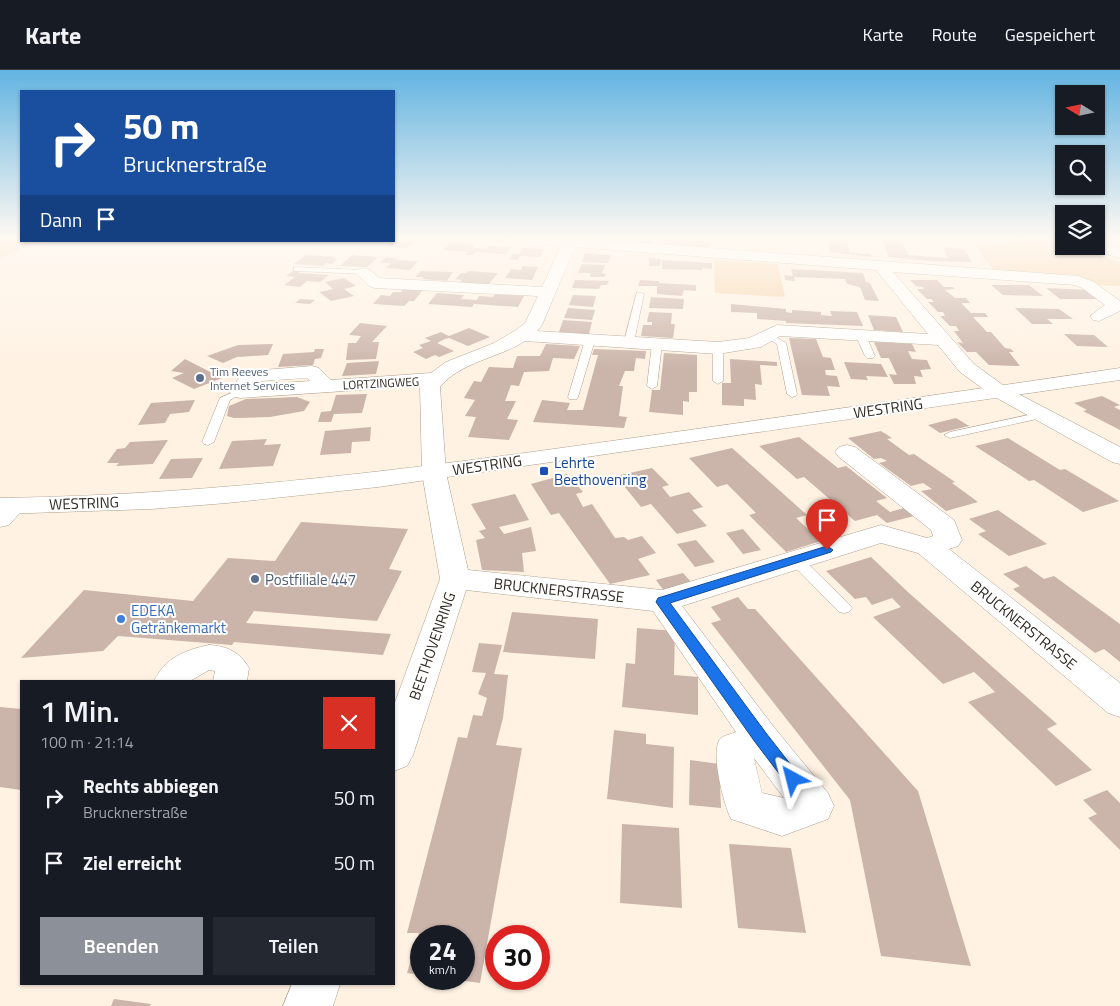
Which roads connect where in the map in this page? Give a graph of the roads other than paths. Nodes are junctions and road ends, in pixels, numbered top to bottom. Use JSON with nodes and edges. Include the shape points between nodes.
{"nodes":[{"id":1,"x":374,"y":282,"type":"edge"},
{"id":2,"x":553,"y":282,"type":"edge"},
{"id":3,"x":893,"y":282,"type":"edge"},
{"id":4,"x":1080,"y":282,"type":"edge"},
{"id":5,"x":548,"y":292,"type":"junction"},
{"id":6,"x":640,"y":294,"type":"dead end"},
{"id":7,"x":1100,"y":316,"type":"dead end"},
{"id":8,"x":523,"y":335,"type":"junction"},
{"id":9,"x":768,"y":336,"type":"junction"},
{"id":10,"x":861,"y":336,"type":"junction"},
{"id":11,"x":590,"y":340,"type":"junction"},
{"id":12,"x":943,"y":340,"type":"junction"},
{"id":13,"x":629,"y":342,"type":"junction"},
{"id":14,"x":657,"y":344,"type":"junction"},
{"id":15,"x":718,"y":348,"type":"junction"},
{"id":16,"x":870,"y":356,"type":"dead end"},
{"id":17,"x":1120,"y":374,"type":"edge"},
{"id":18,"x":435,"y":379,"type":"junction"},
{"id":19,"x":718,"y":381,"type":"dead end"},
{"id":20,"x":652,"y":386,"type":"dead end"},
{"id":21,"x":240,"y":392,"type":"joint"},
{"id":22,"x":1000,"y":392,"type":"junction"},
{"id":23,"x":792,"y":394,"type":"dead end"},
{"id":24,"x":573,"y":397,"type":"dead end"},
{"id":25,"x":1042,"y":415,"type":"junction"},
{"id":26,"x":950,"y":435,"type":"dead end"},
{"id":27,"x":208,"y":442,"type":"dead end"},
{"id":28,"x":847,"y":452,"type":"dead end"},
{"id":29,"x":1120,"y":457,"type":"edge"},
{"id":30,"x":434,"y":473,"type":"junction"},
{"id":31,"x":4,"y":511,"type":"edge"},
{"id":32,"x":928,"y":547,"type":"junction"},
{"id":33,"x":795,"y":559,"type":"junction"},
{"id":34,"x":455,"y":579,"type":"junction"},
{"id":35,"x":662,"y":602,"type":"junction"},
{"id":36,"x":844,"y":608,"type":"dead end"},
{"id":37,"x":172,"y":680,"type":"edge"},
{"id":38,"x":230,"y":680,"type":"edge"},
{"id":39,"x":1120,"y":703,"type":"edge"},
{"id":40,"x":400,"y":717,"type":"edge"},
{"id":41,"x":760,"y":737,"type":"dead end"},
{"id":42,"x":395,"y":749,"type":"edge"},
{"id":43,"x":316,"y":985,"type":"edge"},
{"id":44,"x":308,"y":1006,"type":"edge"}],
"edges":[{"from":1,"to":5,"type":"street"},
{"from":2,"to":5,"type":"street"},
{"from":3,"to":12,"type":"street"},
{"from":4,"to":7,"type":"street","via":[[1116,306]]},
{"from":5,"to":8,"type":"street","via":[[533,325]]},
{"from":6,"to":13,"type":"lane"},
{"from":8,"to":11,"type":"street"},
{"from":8,"to":18,"type":"street","via":[[447,369]]},
{"from":9,"to":10,"type":"street","via":[[777,330]]},
{"from":9,"to":15,"type":"street","via":[[754,343]]},
{"from":9,"to":23,"type":"lane","via":[[781,343]]},
{"from":10,"to":12,"type":"street"},
{"from":10,"to":16,"type":"lane"},
{"from":11,"to":13,"type":"street"},
{"from":11,"to":24,"type":"lane"},
{"from":12,"to":22,"type":"street","via":[[967,368]]},
{"from":13,"to":14,"type":"street"},
{"from":14,"to":15,"type":"street"},
{"from":14,"to":20,"type":"lane"},
{"from":15,"to":19,"type":"lane"},
{"from":17,"to":22,"type":"street","name":"WESTRING"},
{"from":18,"to":21,"type":"street","name":"LORTZINGWEG"},
{"from":18,"to":30,"type":"street","name":"BEETHOVENRING","via":[[430,387]]},
{"from":21,"to":27,"type":"lane","name":"LORTZINGWEG","via":[[225,398]]},
{"from":22,"to":25,"type":"street"},
{"from":22,"to":30,"type":"street","name":"WESTRING"},
{"from":25,"to":26,"type":"lane"},
{"from":25,"to":29,"type":"street"},
{"from":28,"to":32,"type":"street","via":[[944,526],[948,540]]},
{"from":30,"to":31,"type":"street","name":"WESTRING","via":[[262,492]]},
{"from":30,"to":34,"type":"street","name":"BEETHOVENRING"},
{"from":32,"to":33,"type":"street","name":"BRUCKNERSTRASSE","via":[[881,534]]},
{"from":32,"to":39,"type":"street","name":"BRUCKNERSTRASSE"},
{"from":33,"to":35,"type":"street","name":"BRUCKNERSTRASSE"},
{"from":33,"to":36,"type":"lane"},
{"from":34,"to":35,"type":"street","name":"BRUCKNERSTRASSE"},
{"from":34,"to":40,"type":"street","name":"BEETHOVENRING"},
{"from":35,"to":41,"type":"street"},
{"from":37,"to":38,"type":"street","via":[[178,671],[192,662],[213,658],[223,659],[229,664]]},
{"from":40,"to":42,"type":"street","name":"BEETHOVENRING"},
{"from":43,"to":44,"type":"street"}]}
